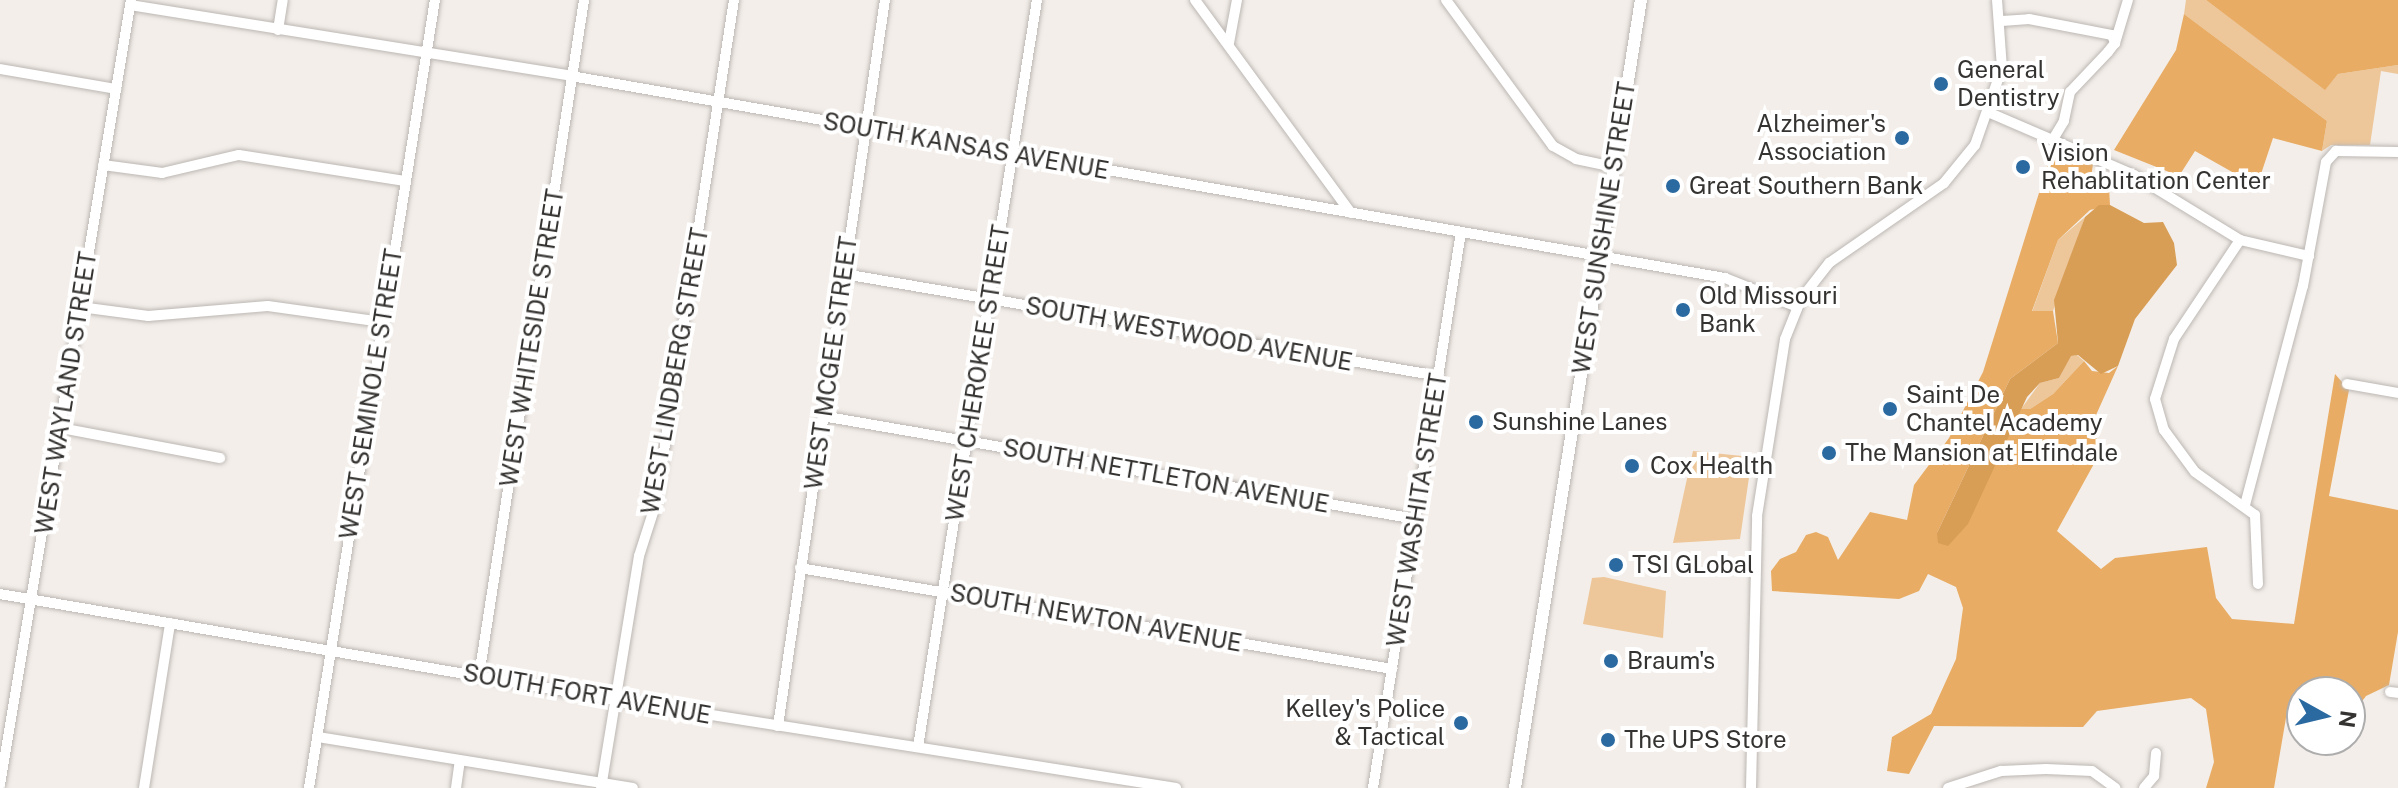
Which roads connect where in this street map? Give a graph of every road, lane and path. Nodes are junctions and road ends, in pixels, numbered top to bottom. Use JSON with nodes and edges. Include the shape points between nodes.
{"nodes":[{"id":1,"x":283,"y":0,"type":"edge"},
{"id":2,"x":435,"y":0,"type":"edge"},
{"id":3,"x":584,"y":0,"type":"edge"},
{"id":4,"x":734,"y":0,"type":"edge"},
{"id":5,"x":885,"y":0,"type":"edge"},
{"id":6,"x":1037,"y":0,"type":"edge"},
{"id":7,"x":1195,"y":0,"type":"edge"},
{"id":8,"x":1237,"y":0,"type":"edge"},
{"id":9,"x":1446,"y":0,"type":"edge"},
{"id":10,"x":1641,"y":0,"type":"edge"},
{"id":11,"x":1997,"y":0,"type":"edge"},
{"id":12,"x":2128,"y":0,"type":"edge"},
{"id":13,"x":130,"y":2,"type":"edge"},
{"id":14,"x":2002,"y":21,"type":"junction"},
{"id":15,"x":278,"y":30,"type":"junction"},
{"id":16,"x":1229,"y":43,"type":"junction"},
{"id":17,"x":2115,"y":43,"type":"junction"},
{"id":18,"x":426,"y":53,"type":"junction"},
{"id":19,"x":0,"y":69,"type":"edge"},
{"id":20,"x":571,"y":76,"type":"junction"},
{"id":21,"x":116,"y":89,"type":"junction"},
{"id":22,"x":718,"y":102,"type":"junction"},
{"id":23,"x":1990,"y":113,"type":"junction"},
{"id":24,"x":863,"y":128,"type":"junction"},
{"id":25,"x":2053,"y":139,"type":"junction"},
{"id":26,"x":2398,"y":152,"type":"edge"},
{"id":27,"x":1012,"y":154,"type":"junction"},
{"id":28,"x":103,"y":165,"type":"junction"},
{"id":29,"x":1614,"y":167,"type":"junction"},
{"id":30,"x":405,"y":181,"type":"junction"},
{"id":31,"x":1351,"y":213,"type":"junction"},
{"id":32,"x":1461,"y":232,"type":"junction"},
{"id":33,"x":2240,"y":240,"type":"junction"},
{"id":34,"x":2309,"y":256,"type":"junction"},
{"id":35,"x":1600,"y":257,"type":"junction"},
{"id":36,"x":844,"y":274,"type":"junction"},
{"id":37,"x":990,"y":299,"type":"junction"},
{"id":38,"x":80,"y":307,"type":"junction"},
{"id":39,"x":1797,"y":307,"type":"junction"},
{"id":40,"x":382,"y":322,"type":"junction"},
{"id":41,"x":1439,"y":376,"type":"junction"},
{"id":42,"x":2347,"y":384,"type":"dead end"},
{"id":43,"x":2398,"y":393,"type":"edge"},
{"id":44,"x":822,"y":416,"type":"junction"},
{"id":45,"x":61,"y":428,"type":"junction"},
{"id":46,"x":967,"y":442,"type":"junction"},
{"id":47,"x":220,"y":458,"type":"dead end"},
{"id":48,"x":2245,"y":505,"type":"junction"},
{"id":49,"x":1416,"y":519,"type":"junction"},
{"id":50,"x":800,"y":568,"type":"junction"},
{"id":51,"x":2258,"y":584,"type":"dead end"},
{"id":52,"x":943,"y":592,"type":"junction"},
{"id":53,"x":0,"y":594,"type":"edge"},
{"id":54,"x":31,"y":600,"type":"junction"},
{"id":55,"x":170,"y":623,"type":"junction"},
{"id":56,"x":331,"y":650,"type":"junction"},
{"id":57,"x":1392,"y":669,"type":"junction"},
{"id":58,"x":479,"y":676,"type":"junction"},
{"id":59,"x":616,"y":700,"type":"junction"},
{"id":60,"x":778,"y":726,"type":"junction"},
{"id":61,"x":318,"y":737,"type":"junction"},
{"id":62,"x":918,"y":747,"type":"junction"},
{"id":63,"x":2156,"y":753,"type":"dead end"},
{"id":64,"x":460,"y":760,"type":"junction"},
{"id":65,"x":0,"y":785,"type":"edge"},
{"id":66,"x":601,"y":785,"type":"edge"},
{"id":67,"x":144,"y":788,"type":"edge"},
{"id":68,"x":309,"y":788,"type":"edge"},
{"id":69,"x":456,"y":788,"type":"edge"},
{"id":70,"x":633,"y":788,"type":"edge"},
{"id":71,"x":1176,"y":788,"type":"edge"},
{"id":72,"x":1373,"y":788,"type":"edge"},
{"id":73,"x":1516,"y":788,"type":"edge"},
{"id":74,"x":1751,"y":788,"type":"edge"},
{"id":75,"x":1948,"y":788,"type":"edge"},
{"id":76,"x":2115,"y":788,"type":"edge"},
{"id":77,"x":2144,"y":788,"type":"edge"}],
"edges":[{"from":1,"to":15,"type":"street"},
{"from":2,"to":18,"type":"street","name":"WEST SEMINOLE STREET"},
{"from":3,"to":20,"type":"street","name":"WEST WHITESIDE STREET"},
{"from":4,"to":22,"type":"street","name":"WEST LINDBERG STREET"},
{"from":5,"to":24,"type":"street","name":"WEST MCGEE STREET"},
{"from":6,"to":27,"type":"street","name":"WEST CHEROKEE STREET"},
{"from":7,"to":16,"type":"street"},
{"from":8,"to":16,"type":"street"},
{"from":9,"to":29,"type":"street","via":[[1553,146],[1576,159]]},
{"from":10,"to":29,"type":"main road","name":"WEST SUNSHINE STREET"},
{"from":11,"to":14,"type":"street"},
{"from":12,"to":17,"type":"street"},
{"from":13,"to":15,"type":"street","name":"SOUTH KANSAS AVENUE"},
{"from":13,"to":21,"type":"street","name":"WEST WAYLAND STREET"},
{"from":14,"to":17,"type":"street","via":[[2070,26],[2112,35]]},
{"from":14,"to":23,"type":"street","via":[[2002,68]]},
{"from":15,"to":18,"type":"street","name":"SOUTH KANSAS AVENUE"},
{"from":16,"to":31,"type":"street"},
{"from":17,"to":25,"type":"street","via":[[2070,92],[2064,121]]},
{"from":18,"to":20,"type":"street","name":"SOUTH KANSAS AVENUE"},
{"from":18,"to":30,"type":"street","name":"WEST SEMINOLE STREET"},
{"from":19,"to":21,"type":"street"},
{"from":20,"to":22,"type":"street","name":"SOUTH KANSAS AVENUE"},
{"from":20,"to":58,"type":"street","name":"WEST WHITESIDE STREET"},
{"from":21,"to":28,"type":"street","name":"WEST WAYLAND STREET"},
{"from":22,"to":24,"type":"street","name":"SOUTH KANSAS AVENUE"},
{"from":22,"to":59,"type":"street","name":"WEST LINDBERG STREET","via":[[656,503],[639,556]]},
{"from":23,"to":25,"type":"street"},
{"from":23,"to":39,"type":"street","via":[[1955,172],[1839,253]]},
{"from":24,"to":27,"type":"street","name":"SOUTH KANSAS AVENUE"},
{"from":24,"to":36,"type":"street","name":"WEST MCGEE STREET"},
{"from":25,"to":33,"type":"street","via":[[2162,190]]},
{"from":26,"to":34,"type":"street","via":[[2330,155]]},
{"from":27,"to":31,"type":"street","name":"SOUTH KANSAS AVENUE"},
{"from":27,"to":37,"type":"street","name":"WEST CHEROKEE STREET"},
{"from":28,"to":30,"type":"street","via":[[162,173],[239,155]]},
{"from":28,"to":38,"type":"street","name":"WEST WAYLAND STREET"},
{"from":29,"to":35,"type":"main road","name":"WEST SUNSHINE STREET"},
{"from":30,"to":40,"type":"street","name":"WEST SEMINOLE STREET"},
{"from":31,"to":32,"type":"street","name":"SOUTH KANSAS AVENUE"},
{"from":32,"to":35,"type":"street","name":"SOUTH KANSAS AVENUE"},
{"from":32,"to":41,"type":"street","name":"WEST WASHITA STREET"},
{"from":33,"to":34,"type":"street"},
{"from":33,"to":48,"type":"street","via":[[2174,339],[2155,399],[2164,430],[2195,472],[2223,497]]},
{"from":34,"to":48,"type":"street"},
{"from":35,"to":39,"type":"street","name":"SOUTH KANSAS AVENUE","via":[[1739,281]]},
{"from":35,"to":73,"type":"main road","name":"WEST SUNSHINE STREET"},
{"from":36,"to":37,"type":"street","name":"SOUTH WESTWOOD AVENUE"},
{"from":36,"to":44,"type":"street","name":"WEST MCGEE STREET"},
{"from":37,"to":41,"type":"street","name":"SOUTH WESTWOOD AVENUE"},
{"from":37,"to":46,"type":"street","name":"WEST CHEROKEE STREET"},
{"from":38,"to":40,"type":"street","via":[[148,316],[268,306]]},
{"from":38,"to":45,"type":"street","name":"WEST WAYLAND STREET"},
{"from":39,"to":74,"type":"street","via":[[1780,361],[1757,516]]},
{"from":40,"to":56,"type":"street","name":"WEST SEMINOLE STREET"},
{"from":41,"to":49,"type":"street","name":"WEST WASHITA STREET"},
{"from":42,"to":43,"type":"street"},
{"from":44,"to":46,"type":"street","name":"SOUTH NETTLETON AVENUE"},
{"from":44,"to":50,"type":"street","name":"WEST MCGEE STREET"},
{"from":45,"to":47,"type":"street"},
{"from":45,"to":54,"type":"street","name":"WEST WAYLAND STREET"},
{"from":46,"to":49,"type":"street","name":"SOUTH NETTLETON AVENUE"},
{"from":46,"to":52,"type":"street","name":"WEST CHEROKEE STREET"},
{"from":48,"to":51,"type":"street","via":[[2258,522]]},
{"from":49,"to":57,"type":"street","name":"WEST WASHITA STREET"},
{"from":50,"to":52,"type":"street","name":"SOUTH NEWTON AVENUE"},
{"from":50,"to":60,"type":"street","name":"WEST MCGEE STREET"},
{"from":52,"to":57,"type":"street","name":"SOUTH NEWTON AVENUE"},
{"from":52,"to":62,"type":"street","name":"WEST CHEROKEE STREET"},
{"from":53,"to":54,"type":"street","name":"SOUTH FORT AVENUE"},
{"from":54,"to":55,"type":"street","name":"SOUTH FORT AVENUE"},
{"from":54,"to":65,"type":"street","name":"WEST WAYLAND STREET"},
{"from":55,"to":56,"type":"street","name":"SOUTH FORT AVENUE"},
{"from":55,"to":67,"type":"street"},
{"from":56,"to":58,"type":"street","name":"SOUTH FORT AVENUE"},
{"from":56,"to":61,"type":"street","name":"WEST SEMINOLE STREET"},
{"from":57,"to":72,"type":"street","name":"WEST WASHITA STREET"},
{"from":58,"to":59,"type":"street","name":"SOUTH FORT AVENUE"},
{"from":59,"to":60,"type":"street","name":"SOUTH FORT AVENUE"},
{"from":59,"to":66,"type":"street","name":"WEST LINDBERG STREET"},
{"from":60,"to":62,"type":"street","name":"SOUTH FORT AVENUE"},
{"from":61,"to":64,"type":"street"},
{"from":61,"to":68,"type":"street","name":"WEST SEMINOLE STREET"},
{"from":62,"to":71,"type":"street","name":"SOUTH FORT AVENUE"},
{"from":63,"to":77,"type":"street","via":[[2154,776]]},
{"from":64,"to":66,"type":"street"},
{"from":64,"to":69,"type":"street"},
{"from":66,"to":70,"type":"street"},
{"from":75,"to":76,"type":"street","via":[[2001,771],[2046,769],[2092,771]]}]}
